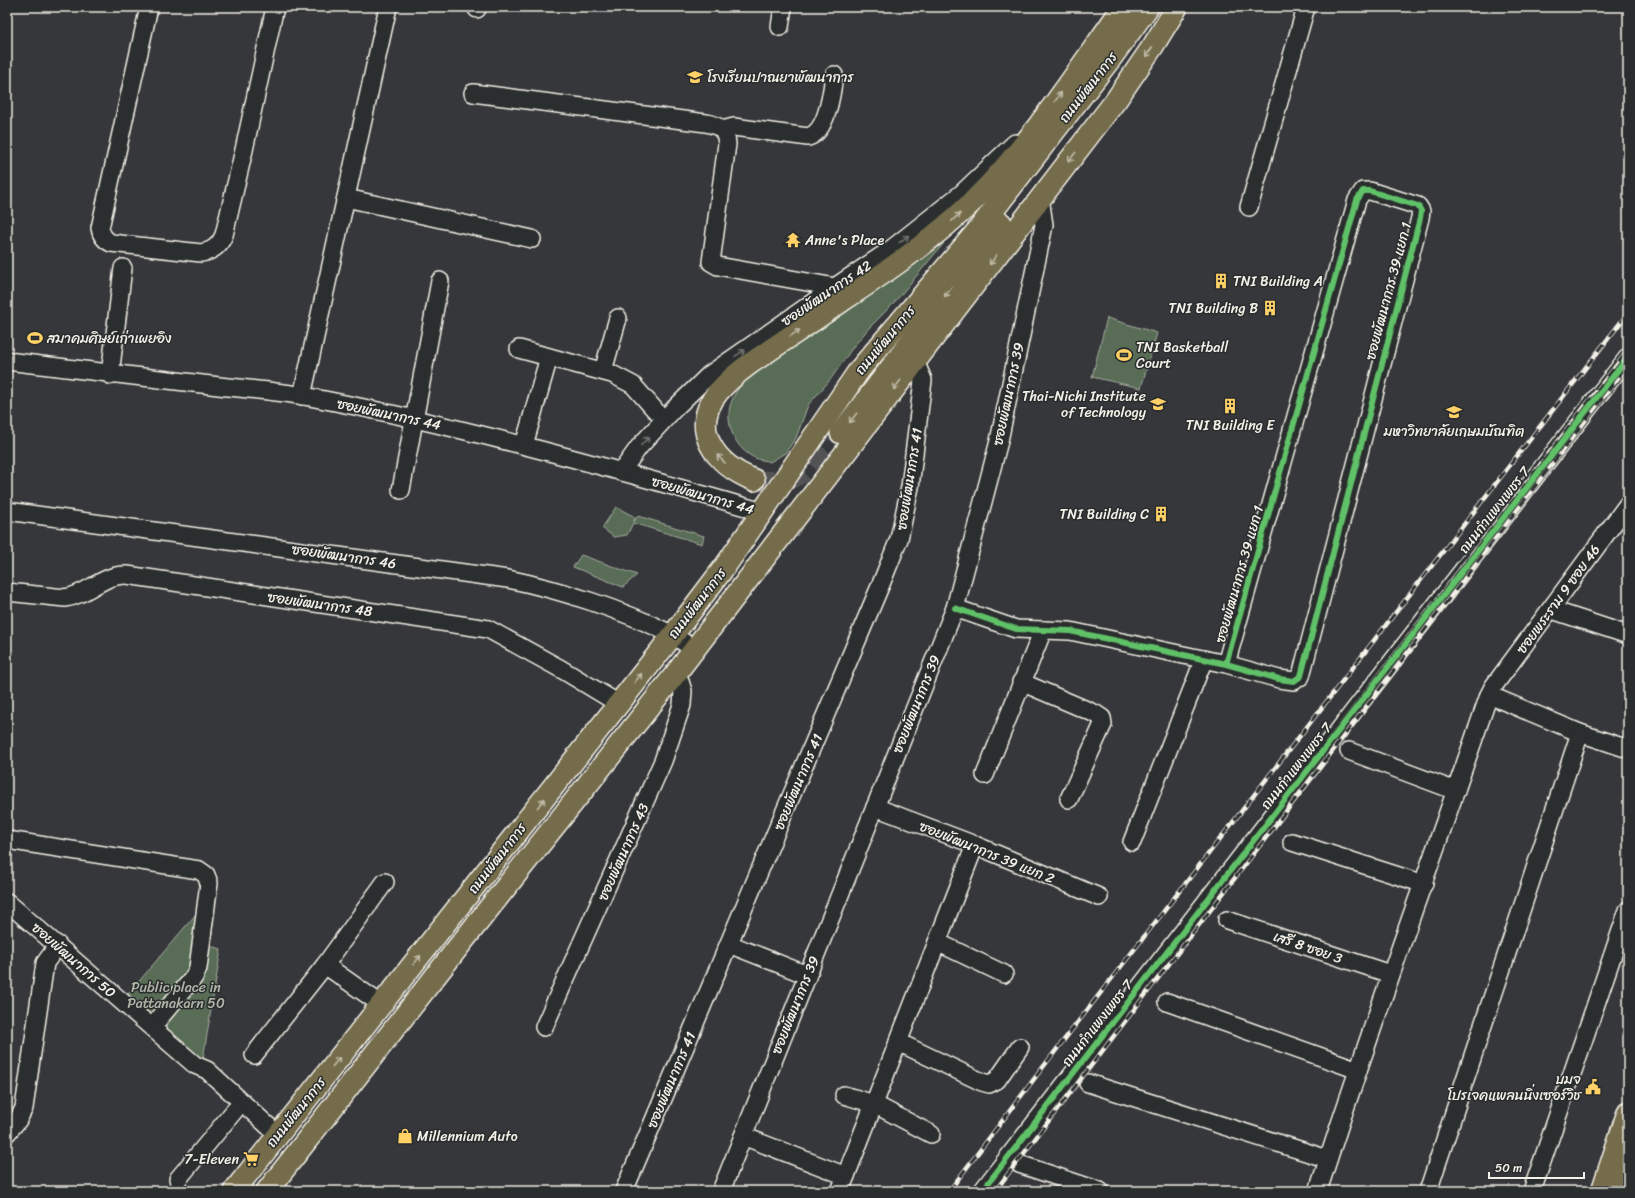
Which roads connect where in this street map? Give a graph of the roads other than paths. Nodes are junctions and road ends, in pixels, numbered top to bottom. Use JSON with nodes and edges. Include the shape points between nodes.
{"nodes":[{"id":1,"x":149,"y":7,"type":"edge"},
{"id":2,"x":274,"y":7,"type":"edge"},
{"id":3,"x":388,"y":7,"type":"edge"},
{"id":4,"x":783,"y":7,"type":"edge"},
{"id":5,"x":1123,"y":7,"type":"edge"},
{"id":6,"x":1148,"y":7,"type":"edge"},
{"id":7,"x":1167,"y":7,"type":"edge"},
{"id":8,"x":1177,"y":7,"type":"edge"},
{"id":9,"x":1306,"y":7,"type":"edge"},
{"id":10,"x":780,"y":27,"type":"dead end"},
{"id":11,"x":834,"y":75,"type":"dead end"},
{"id":12,"x":473,"y":93,"type":"dead end"},
{"id":13,"x":1040,"y":123,"type":"junction"},
{"id":14,"x":723,"y":130,"type":"junction"},
{"id":15,"x":346,"y":198,"type":"junction"},
{"id":16,"x":1040,"y":198,"type":"junction"},
{"id":17,"x":1249,"y":207,"type":"dead end"},
{"id":18,"x":532,"y":239,"type":"dead end"},
{"id":19,"x":123,"y":268,"type":"dead end"},
{"id":20,"x":440,"y":281,"type":"dead end"},
{"id":21,"x":835,"y":286,"type":"junction"},
{"id":22,"x":618,"y":318,"type":"dead end"},
{"id":23,"x":519,"y":349,"type":"dead end"},
{"id":24,"x":549,"y":357,"type":"junction"},
{"id":25,"x":1628,"y":357,"type":"edge"},
{"id":26,"x":7,"y":361,"type":"edge"},
{"id":27,"x":915,"y":361,"type":"junction"},
{"id":28,"x":603,"y":371,"type":"junction"},
{"id":29,"x":110,"y":375,"type":"junction"},
{"id":30,"x":302,"y":396,"type":"junction"},
{"id":31,"x":655,"y":410,"type":"dead end"},
{"id":32,"x":415,"y":419,"type":"junction"},
{"id":33,"x":841,"y":432,"type":"tunnel mouth"},
{"id":34,"x":524,"y":445,"type":"junction"},
{"id":35,"x":621,"y":472,"type":"junction"},
{"id":36,"x":754,"y":480,"type":"tunnel mouth"},
{"id":37,"x":401,"y":490,"type":"dead end"},
{"id":38,"x":7,"y":511,"type":"edge"},
{"id":39,"x":762,"y":512,"type":"junction"},
{"id":40,"x":1625,"y":513,"type":"edge"},
{"id":41,"x":7,"y":592,"type":"edge"},
{"id":42,"x":955,"y":608,"type":"junction"},
{"id":43,"x":1552,"y":610,"type":"junction"},
{"id":44,"x":1043,"y":630,"type":"junction"},
{"id":45,"x":673,"y":634,"type":"junction"},
{"id":46,"x":1628,"y":635,"type":"edge"},
{"id":47,"x":694,"y":650,"type":"junction"},
{"id":48,"x":1204,"y":659,"type":"junction"},
{"id":49,"x":1226,"y":664,"type":"junction"},
{"id":50,"x":677,"y":672,"type":"junction"},
{"id":51,"x":1021,"y":682,"type":"junction"},
{"id":52,"x":1489,"y":695,"type":"junction"},
{"id":53,"x":619,"y":704,"type":"junction"},
{"id":54,"x":1580,"y":732,"type":"junction"},
{"id":55,"x":1628,"y":749,"type":"edge"},
{"id":56,"x":1349,"y":751,"type":"dead end"},
{"id":57,"x":985,"y":775,"type":"dead end"},
{"id":58,"x":1456,"y":791,"type":"junction"},
{"id":59,"x":1069,"y":799,"type":"dead end"},
{"id":60,"x":875,"y":807,"type":"junction"},
{"id":61,"x":7,"y":840,"type":"edge"},
{"id":62,"x":1132,"y":842,"type":"dead end"},
{"id":63,"x":1292,"y":842,"type":"dead end"},
{"id":64,"x":975,"y":845,"type":"junction"},
{"id":65,"x":385,"y":882,"type":"dead end"},
{"id":66,"x":1424,"y":884,"type":"junction"},
{"id":67,"x":1099,"y":897,"type":"dead end"},
{"id":68,"x":7,"y":902,"type":"edge"},
{"id":69,"x":1628,"y":910,"type":"edge"},
{"id":70,"x":1226,"y":920,"type":"dead end"},
{"id":71,"x":937,"y":942,"type":"junction"},
{"id":72,"x":729,"y":944,"type":"junction"},
{"id":73,"x":58,"y":946,"type":"junction"},
{"id":74,"x":326,"y":965,"type":"junction"},
{"id":75,"x":1004,"y":974,"type":"dead end"},
{"id":76,"x":1390,"y":974,"type":"junction"},
{"id":77,"x":807,"y":975,"type":"junction"},
{"id":78,"x":1167,"y":1002,"type":"dead end"},
{"id":79,"x":382,"y":1005,"type":"junction"},
{"id":80,"x":152,"y":1027,"type":"junction"},
{"id":81,"x":544,"y":1027,"type":"dead end"},
{"id":82,"x":898,"y":1042,"type":"junction"},
{"id":83,"x":1020,"y":1047,"type":"dead end"},
{"id":84,"x":254,"y":1054,"type":"dead end"},
{"id":85,"x":195,"y":1065,"type":"junction"},
{"id":86,"x":1358,"y":1070,"type":"junction"},
{"id":87,"x":1088,"y":1083,"type":"dead end"},
{"id":88,"x":844,"y":1095,"type":"dead end"},
{"id":89,"x":874,"y":1104,"type":"junction"},
{"id":90,"x":236,"y":1110,"type":"junction"},
{"id":91,"x":1628,"y":1112,"type":"edge"},
{"id":92,"x":7,"y":1133,"type":"edge"},
{"id":93,"x":931,"y":1134,"type":"dead end"},
{"id":94,"x":743,"y":1136,"type":"junction"},
{"id":95,"x":274,"y":1139,"type":"junction"},
{"id":96,"x":1628,"y":1156,"type":"edge"},
{"id":97,"x":1328,"y":1159,"type":"junction"},
{"id":98,"x":1019,"y":1164,"type":"dead end"},
{"id":99,"x":178,"y":1179,"type":"dead end"},
{"id":100,"x":843,"y":1184,"type":"edge"},
{"id":101,"x":234,"y":1191,"type":"edge"},
{"id":102,"x":267,"y":1191,"type":"edge"},
{"id":103,"x":624,"y":1191,"type":"edge"},
{"id":104,"x":721,"y":1191,"type":"edge"},
{"id":105,"x":982,"y":1191,"type":"edge"},
{"id":106,"x":1100,"y":1191,"type":"edge"},
{"id":107,"x":1318,"y":1191,"type":"edge"},
{"id":108,"x":1428,"y":1191,"type":"edge"},
{"id":109,"x":1532,"y":1191,"type":"edge"},
{"id":110,"x":1602,"y":1191,"type":"edge"},
{"id":111,"x":1616,"y":1191,"type":"edge"}],
"edges":[{"from":1,"to":2,"type":"street","via":[[100,228],[105,238],[111,242],[201,253],[214,249],[221,243],[224,235]]},
{"from":3,"to":15,"type":"street"},
{"from":4,"to":10,"type":"street"},
{"from":13,"to":5,"type":"main road","one_way":true},
{"from":6,"to":39,"type":"main road","name":"ถนนพัฒนาการ","via":[[978,230],[860,369]]},
{"from":7,"to":33,"type":"main road","one_way":true},
{"from":8,"to":16,"type":"main road","name":"ถนนพัฒนาการ","one_way":true,"via":[[1116,100]]},
{"from":9,"to":17,"type":"street"},
{"from":11,"to":14,"type":"street","via":[[831,101],[818,130],[811,136],[734,127]]},
{"from":12,"to":14,"type":"street","via":[[710,124]]},
{"from":21,"to":13,"type":"street","name":"ซอยพัฒนาการ 42","one_way":true,"via":[[890,250],[962,193],[1011,146]]},
{"from":36,"to":13,"type":"main road","one_way":true,"via":[[729,467],[712,449],[705,425],[708,410],[718,393],[748,365],[892,268],[944,227],[990,183]]},
{"from":14,"to":21,"type":"street","via":[[726,144],[711,262],[718,266]]},
{"from":15,"to":18,"type":"street"},
{"from":15,"to":30,"type":"street"},
{"from":16,"to":27,"type":"main road","name":"ถนนพัฒนาการ","one_way":true},
{"from":16,"to":42,"type":"street","name":"ซอยพัฒนาการ 39","via":[[1044,224],[999,441]]},
{"from":19,"to":29,"type":"street"},
{"from":20,"to":32,"type":"street"},
{"from":35,"to":21,"type":"street","name":"ซอยพัฒนาการ 42","one_way":true,"via":[[639,447],[709,375]]},
{"from":22,"to":28,"type":"street"},
{"from":23,"to":24,"type":"street"},
{"from":24,"to":28,"type":"street"},
{"from":24,"to":34,"type":"street"},
{"from":25,"to":105,"type":"street","name":"ถนนกำแพงเพชร 7"},
{"from":26,"to":29,"type":"street","name":"ซอยพัฒนาการ 44"},
{"from":27,"to":47,"type":"main road","name":"ถนนพัฒนาการ","one_way":true},
{"from":27,"to":72,"type":"street","name":"ซอยพัฒนาการ 41","via":[[923,380],[910,487],[899,539]]},
{"from":28,"to":31,"type":"street","via":[[633,385]]},
{"from":29,"to":30,"type":"street","name":"ซอยพัฒนาการ 44"},
{"from":30,"to":32,"type":"street","name":"ซอยพัฒนาการ 44"},
{"from":32,"to":34,"type":"street","name":"ซอยพัฒนาการ 44"},
{"from":32,"to":37,"type":"street"},
{"from":34,"to":35,"type":"street","name":"ซอยพัฒนาการ 44"},
{"from":35,"to":39,"type":"street","name":"ซอยพัฒนาการ 44"},
{"from":38,"to":45,"type":"street","name":"ซอยพัฒนาการ 46","via":[[508,579],[536,585],[622,612]]},
{"from":39,"to":45,"type":"main road","name":"ถนนพัฒนาการ","via":[[726,565]]},
{"from":40,"to":43,"type":"street","name":"ซอยพระราม 9 ซอย 46"},
{"from":41,"to":53,"type":"street","name":"ซอยพัฒนาการ 48","via":[[74,597],[107,578],[127,575],[488,628]]},
{"from":42,"to":44,"type":"street","name":"ซอยพัฒนาการ 39 แยก 1","via":[[1016,629]]},
{"from":42,"to":60,"type":"street","name":"ซอยพัฒนาการ 39"},
{"from":43,"to":46,"type":"street"},
{"from":43,"to":52,"type":"street","name":"ซอยพระราม 9 ซอย 46"},
{"from":44,"to":48,"type":"street","name":"ซอยพัฒนาการ 39 แยก 1","via":[[1070,630]]},
{"from":44,"to":51,"type":"street"},
{"from":45,"to":47,"type":"street","name":"ซอยพัฒนาการ 46"},
{"from":53,"to":45,"type":"main road","name":"ถนนพัฒนาการ","one_way":true},
{"from":47,"to":50,"type":"main road","name":"ถนนพัฒนาการ"},
{"from":48,"to":49,"type":"street","name":"ซอยพัฒนาการ 39 แยก 1"},
{"from":48,"to":62,"type":"street"},
{"from":49,"to":49,"type":"street","name":"ซอยพัฒนาการ 39 แยก 1","via":[[1357,200],[1363,191],[1370,191],[1418,206],[1421,211],[1420,218],[1300,676],[1294,681],[1279,679]]},
{"from":50,"to":81,"type":"street","name":"ซอยพัฒนาการ 43","via":[[683,691],[682,705],[663,761]]},
{"from":50,"to":102,"type":"main road","name":"ถนนพัฒนาการ"},
{"from":51,"to":57,"type":"street"},
{"from":51,"to":59,"type":"street","via":[[1102,718],[1102,724]]},
{"from":52,"to":54,"type":"street"},
{"from":52,"to":58,"type":"street","name":"ซอยพระราม 9 ซอย 46"},
{"from":79,"to":53,"type":"main road","name":"ถนนพัฒนาการ","one_way":true},
{"from":54,"to":55,"type":"street"},
{"from":54,"to":108,"type":"street"},
{"from":56,"to":58,"type":"street"},
{"from":58,"to":66,"type":"street","name":"ซอยพระราม 9 ซอย 46"},
{"from":60,"to":64,"type":"street","name":"ซอยพัฒนาการ 39 แยก 2"},
{"from":60,"to":77,"type":"street","name":"ซอยพัฒนาการ 39"},
{"from":61,"to":80,"type":"street","via":[[199,870],[206,876],[209,883],[198,968],[194,977]]},
{"from":63,"to":66,"type":"street"},
{"from":64,"to":67,"type":"street","name":"ซอยพัฒนาการ 39 แยก 2"},
{"from":64,"to":71,"type":"street"},
{"from":65,"to":74,"type":"street"},
{"from":66,"to":76,"type":"street","name":"ซอยพระราม 9 ซอย 46"},
{"from":68,"to":73,"type":"street","name":"ซอยพัฒนาการ 50"},
{"from":69,"to":109,"type":"street"},
{"from":70,"to":76,"type":"street","name":"เสรี 8 ซอย 3"},
{"from":71,"to":75,"type":"street"},
{"from":71,"to":82,"type":"street"},
{"from":72,"to":77,"type":"street"},
{"from":72,"to":103,"type":"street","name":"ซอยพัฒนาการ 41"},
{"from":73,"to":80,"type":"street","name":"ซอยพัฒนาการ 50"},
{"from":73,"to":92,"type":"street","via":[[45,963],[24,1108]]},
{"from":74,"to":79,"type":"street"},
{"from":74,"to":84,"type":"street"},
{"from":76,"to":86,"type":"street","name":"ซอยพระราม 9 ซอย 46"},
{"from":77,"to":94,"type":"street","name":"ซอยพัฒนาการ 39"},
{"from":78,"to":86,"type":"street"},
{"from":95,"to":79,"type":"main road","name":"ถนนพัฒนาการ","one_way":true},
{"from":80,"to":85,"type":"street","name":"ซอยพัฒนาการ 50"},
{"from":82,"to":83,"type":"street","via":[[989,1084],[996,1080]]},
{"from":82,"to":89,"type":"street"},
{"from":85,"to":90,"type":"street","name":"ซอยพัฒนาการ 50","via":[[201,1076]]},
{"from":85,"to":95,"type":"street","name":"ซอยพัฒนาการ 50","via":[[207,1070]]},
{"from":86,"to":97,"type":"street","name":"ซอยพระราม 9 ซอย 46"},
{"from":87,"to":97,"type":"street"},
{"from":88,"to":89,"type":"street"},
{"from":89,"to":93,"type":"street"},
{"from":89,"to":100,"type":"street"},
{"from":90,"to":95,"type":"street","name":"ซอยพัฒนาการ 50"},
{"from":90,"to":99,"type":"street"},
{"from":91,"to":110,"type":"main road"},
{"from":94,"to":100,"type":"street"},
{"from":94,"to":104,"type":"street","name":"ซอยพัฒนาการ 39"},
{"from":95,"to":101,"type":"main road","name":"ถนนพัฒนาการ"},
{"from":96,"to":111,"type":"highway"},
{"from":97,"to":107,"type":"street","name":"ซอยพระราม 9 ซอย 46"},
{"from":98,"to":106,"type":"street"}]}
